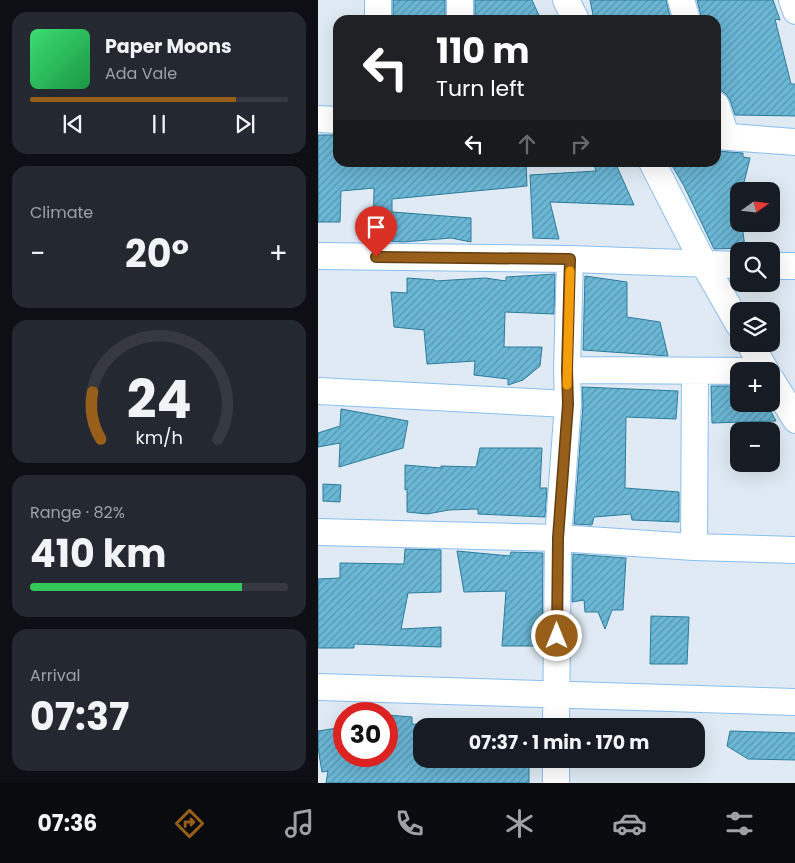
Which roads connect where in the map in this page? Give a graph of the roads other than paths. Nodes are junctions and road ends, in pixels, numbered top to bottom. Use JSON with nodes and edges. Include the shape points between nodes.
{"nodes":[{"id":1,"x":378,"y":0,"type":"edge"},
{"id":2,"x":460,"y":0,"type":"edge"},
{"id":3,"x":566,"y":0,"type":"edge"},
{"id":4,"x":681,"y":0,"type":"edge"},
{"id":5,"x":792,"y":0,"type":"edge"},
{"id":6,"x":796,"y":11,"type":"edge"},
{"id":7,"x":378,"y":15,"type":"edge"},
{"id":8,"x":460,"y":15,"type":"edge"},
{"id":9,"x":574,"y":15,"type":"edge"},
{"id":10,"x":686,"y":15,"type":"edge"},
{"id":11,"x":318,"y":119,"type":"edge"},
{"id":12,"x":333,"y":120,"type":"edge"},
{"id":13,"x":721,"y":136,"type":"edge"},
{"id":14,"x":796,"y":142,"type":"edge"},
{"id":15,"x":655,"y":167,"type":"edge"},
{"id":16,"x":318,"y":256,"type":"edge"},
{"id":17,"x":570,"y":259,"type":"junction"},
{"id":18,"x":704,"y":264,"type":"junction"},
{"id":19,"x":730,"y":265,"type":"edge"},
{"id":20,"x":780,"y":266,"type":"edge"},
{"id":21,"x":796,"y":266,"type":"edge"},
{"id":22,"x":730,"y":309,"type":"edge"},
{"id":23,"x":567,"y":370,"type":"junction"},
{"id":24,"x":695,"y":371,"type":"junction"},
{"id":25,"x":730,"y":371,"type":"edge"},
{"id":26,"x":318,"y":391,"type":"edge"},
{"id":27,"x":780,"y":394,"type":"edge"},
{"id":28,"x":568,"y":404,"type":"junction"},
{"id":29,"x":796,"y":420,"type":"edge"},
{"id":30,"x":318,"y":532,"type":"edge"},
{"id":31,"x":558,"y":538,"type":"junction"},
{"id":32,"x":694,"y":547,"type":"junction"},
{"id":33,"x":796,"y":550,"type":"edge"},
{"id":34,"x":318,"y":687,"type":"edge"},
{"id":35,"x":557,"y":695,"type":"junction"},
{"id":36,"x":796,"y":702,"type":"edge"},
{"id":37,"x":556,"y":718,"type":"edge"},
{"id":38,"x":556,"y":768,"type":"edge"},
{"id":39,"x":556,"y":783,"type":"edge"}],
"edges":[{"from":1,"to":7,"type":"street"},
{"from":2,"to":8,"type":"street"},
{"from":3,"to":9,"type":"street"},
{"from":4,"to":10,"type":"street"},
{"from":5,"to":6,"type":"street"},
{"from":11,"to":12,"type":"street"},
{"from":13,"to":14,"type":"street"},
{"from":15,"to":18,"type":"street"},
{"from":16,"to":17,"type":"street"},
{"from":17,"to":18,"type":"street"},
{"from":17,"to":23,"type":"street"},
{"from":18,"to":19,"type":"street"},
{"from":18,"to":22,"type":"street"},
{"from":20,"to":21,"type":"street"},
{"from":23,"to":24,"type":"street"},
{"from":23,"to":28,"type":"street"},
{"from":24,"to":25,"type":"street"},
{"from":24,"to":32,"type":"street"},
{"from":26,"to":28,"type":"street"},
{"from":27,"to":29,"type":"street"},
{"from":28,"to":31,"type":"street"},
{"from":30,"to":31,"type":"street"},
{"from":31,"to":32,"type":"street"},
{"from":31,"to":35,"type":"street"},
{"from":32,"to":33,"type":"street"},
{"from":34,"to":35,"type":"street"},
{"from":35,"to":36,"type":"street"},
{"from":35,"to":37,"type":"street"},
{"from":38,"to":39,"type":"street"}]}
